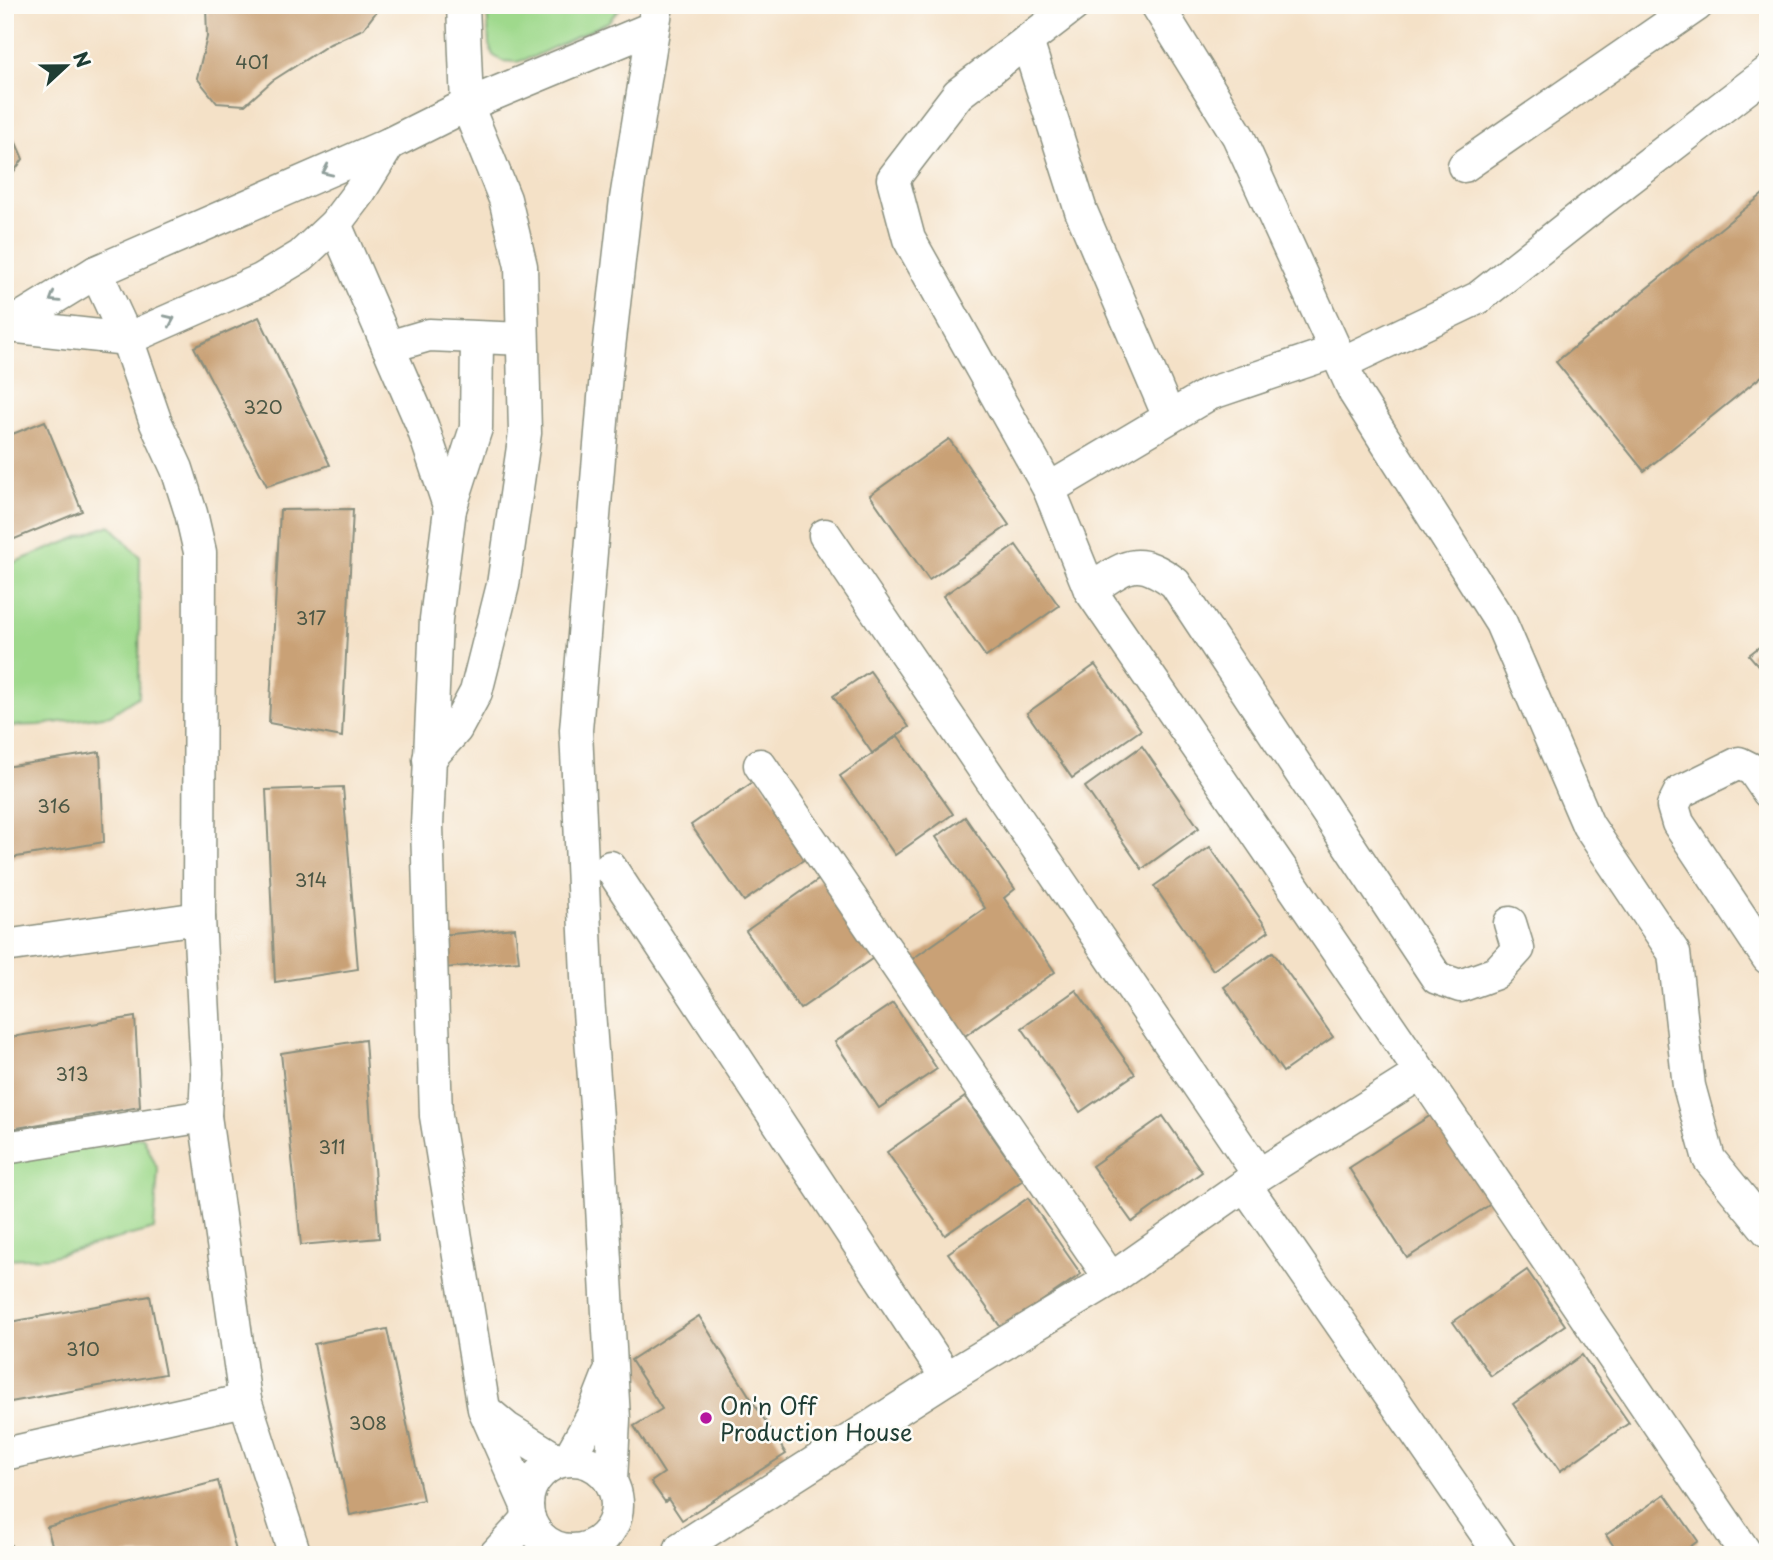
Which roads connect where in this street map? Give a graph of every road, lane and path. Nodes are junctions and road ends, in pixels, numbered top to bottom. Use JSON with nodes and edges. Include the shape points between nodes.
{"nodes":[{"id":1,"x":463,"y":5,"type":"edge"},
{"id":2,"x":1074,"y":5,"type":"edge"},
{"id":3,"x":1157,"y":5,"type":"edge"},
{"id":4,"x":1698,"y":5,"type":"edge"},
{"id":5,"x":654,"y":17,"type":"edge"},
{"id":6,"x":1027,"y":41,"type":"junction"},
{"id":7,"x":1768,"y":72,"type":"edge"},
{"id":8,"x":467,"y":105,"type":"junction"},
{"id":9,"x":389,"y":144,"type":"junction"},
{"id":10,"x":1464,"y":166,"type":"dead end"},
{"id":11,"x":335,"y":224,"type":"junction"},
{"id":12,"x":96,"y":272,"type":"junction"},
{"id":13,"x":7,"y":327,"type":"edge"},
{"id":14,"x":477,"y":338,"type":"junction"},
{"id":15,"x":522,"y":339,"type":"junction"},
{"id":16,"x":127,"y":340,"type":"junction"},
{"id":17,"x":388,"y":347,"type":"junction"},
{"id":18,"x":1339,"y":357,"type":"junction"},
{"id":19,"x":1170,"y":417,"type":"junction"},
{"id":20,"x":1049,"y":489,"type":"junction"},
{"id":21,"x":450,"y":509,"type":"junction"},
{"id":22,"x":825,"y":535,"type":"dead end"},
{"id":23,"x":1090,"y":590,"type":"junction"},
{"id":24,"x":429,"y":759,"type":"junction"},
{"id":25,"x":760,"y":765,"type":"dead end"},
{"id":26,"x":1768,"y":792,"type":"edge"},
{"id":27,"x":610,"y":867,"type":"dead end"},
{"id":28,"x":199,"y":918,"type":"junction"},
{"id":29,"x":1510,"y":923,"type":"dead end"},
{"id":30,"x":5,"y":946,"type":"edge"},
{"id":31,"x":1768,"y":958,"type":"edge"},
{"id":32,"x":1421,"y":1073,"type":"junction"},
{"id":33,"x":205,"y":1116,"type":"junction"},
{"id":34,"x":5,"y":1148,"type":"edge"},
{"id":35,"x":1252,"y":1180,"type":"junction"},
{"id":36,"x":1768,"y":1231,"type":"edge"},
{"id":37,"x":1111,"y":1279,"type":"junction"},
{"id":38,"x":611,"y":1368,"type":"junction"},
{"id":39,"x":947,"y":1378,"type":"junction"},
{"id":40,"x":245,"y":1399,"type":"junction"},
{"id":41,"x":484,"y":1409,"type":"junction"},
{"id":42,"x":5,"y":1454,"type":"edge"},
{"id":43,"x":564,"y":1461,"type":"junction"},
{"id":44,"x":611,"y":1482,"type":"junction"},
{"id":45,"x":528,"y":1512,"type":"junction"},
{"id":46,"x":604,"y":1546,"type":"edge"},
{"id":47,"x":553,"y":1548,"type":"edge"},
{"id":48,"x":681,"y":1548,"type":"dead end"},
{"id":49,"x":295,"y":1555,"type":"edge"},
{"id":50,"x":495,"y":1555,"type":"edge"},
{"id":51,"x":517,"y":1555,"type":"edge"},
{"id":52,"x":1501,"y":1555,"type":"edge"},
{"id":53,"x":1747,"y":1555,"type":"edge"}],
"edges":[{"from":1,"to":8,"type":"street"},
{"from":2,"to":6,"type":"street"},
{"from":3,"to":18,"type":"street","via":[[1238,136]]},
{"from":4,"to":10,"type":"street"},
{"from":5,"to":8,"type":"street"},
{"from":5,"to":38,"type":"street","via":[[606,374],[576,730]]},
{"from":6,"to":19,"type":"street","via":[[1081,211]]},
{"from":6,"to":20,"type":"street","via":[[958,94],[893,179],[909,239]]},
{"from":7,"to":18,"type":"street","via":[[1478,298]]},
{"from":8,"to":9,"type":"street"},
{"from":8,"to":15,"type":"street","via":[[505,198],[521,266]]},
{"from":9,"to":11,"type":"street"},
{"from":9,"to":12,"type":"street","one_way":true},
{"from":16,"to":11,"type":"street","one_way":true,"via":[[264,278],[301,256]]},
{"from":11,"to":17,"type":"street"},
{"from":12,"to":13,"type":"street","one_way":true},
{"from":12,"to":16,"type":"street"},
{"from":13,"to":16,"type":"street"},
{"from":14,"to":15,"type":"street"},
{"from":14,"to":17,"type":"street","via":[[429,335]]},
{"from":14,"to":21,"type":"street","via":[[476,428]]},
{"from":15,"to":24,"type":"street","via":[[524,433],[503,585],[476,692],[456,729]]},
{"from":16,"to":28,"type":"street","via":[[177,469],[200,552]]},
{"from":17,"to":21,"type":"street","via":[[422,425]]},
{"from":18,"to":19,"type":"street","via":[[1209,394]]},
{"from":18,"to":36,"type":"street","via":[[1355,393],[1502,623],[1588,825],[1674,953],[1689,1086],[1709,1159]]},
{"from":19,"to":20,"type":"street"},
{"from":20,"to":23,"type":"street"},
{"from":21,"to":24,"type":"street","via":[[436,619]]},
{"from":22,"to":35,"type":"street"},
{"from":23,"to":29,"type":"street","via":[[1120,570],[1139,564],[1175,583],[1437,978],[1460,986],[1496,973],[1518,949]]},
{"from":23,"to":32,"type":"street"},
{"from":24,"to":41,"type":"street","via":[[436,1116]]},
{"from":25,"to":37,"type":"street"},
{"from":26,"to":31,"type":"street","via":[[1753,770],[1739,763],[1680,792],[1673,806],[1678,823]]},
{"from":27,"to":39,"type":"street"},
{"from":28,"to":30,"type":"street"},
{"from":28,"to":33,"type":"street"},
{"from":32,"to":35,"type":"street"},
{"from":32,"to":53,"type":"street"},
{"from":33,"to":34,"type":"street"},
{"from":33,"to":40,"type":"street"},
{"from":35,"to":37,"type":"street"},
{"from":35,"to":52,"type":"street"},
{"from":37,"to":39,"type":"street"},
{"from":38,"to":43,"type":"street","via":[[592,1417]]},
{"from":38,"to":44,"type":"street"},
{"from":39,"to":48,"type":"street"},
{"from":40,"to":42,"type":"street"},
{"from":40,"to":49,"type":"street"},
{"from":41,"to":43,"type":"street","via":[[506,1428]]},
{"from":41,"to":45,"type":"street"},
{"from":43,"to":44,"type":"street","via":[[587,1462]]},
{"from":43,"to":45,"type":"street","via":[[538,1476],[529,1494]]},
{"from":44,"to":46,"type":"street","via":[[617,1511]]},
{"from":45,"to":47,"type":"street","via":[[538,1534]]},
{"from":45,"to":50,"type":"street"},
{"from":46,"to":47,"type":"street"},
{"from":47,"to":51,"type":"street"}]}
